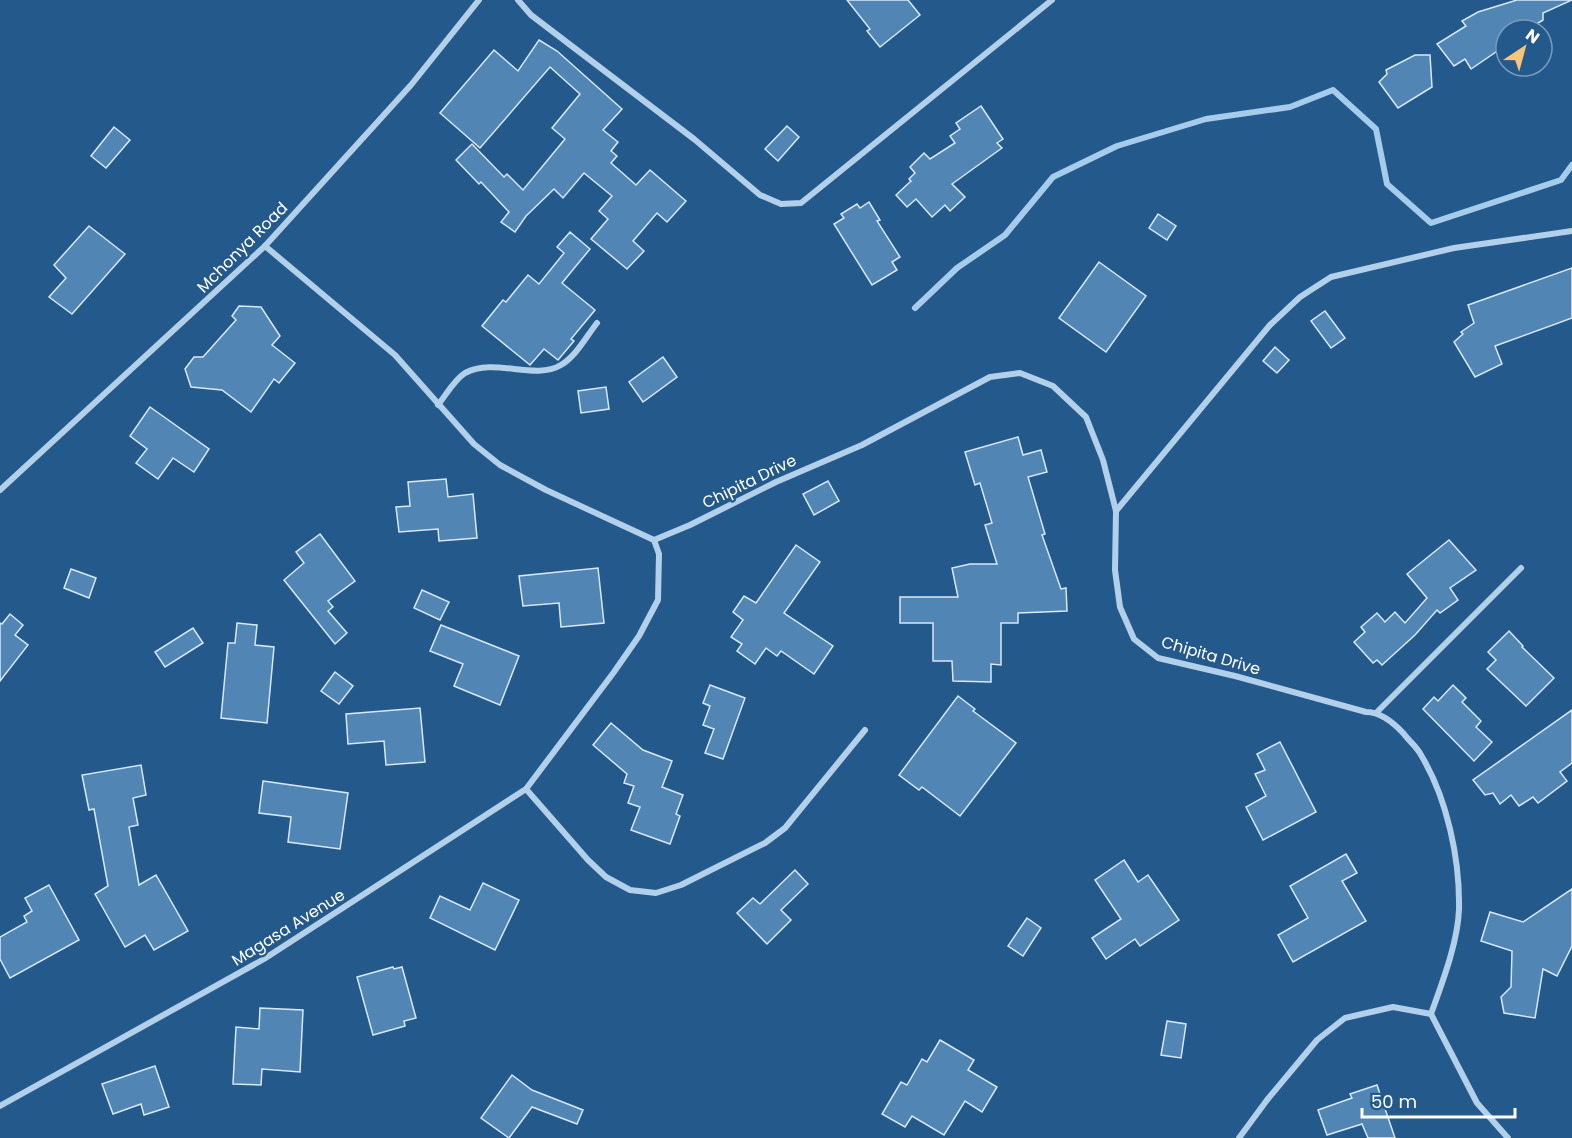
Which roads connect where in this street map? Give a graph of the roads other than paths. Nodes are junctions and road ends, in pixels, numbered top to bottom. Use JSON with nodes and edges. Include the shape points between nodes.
{"nodes":[{"id":1,"x":479,"y":0,"type":"edge"},
{"id":2,"x":518,"y":0,"type":"edge"},
{"id":3,"x":1052,"y":0,"type":"edge"},
{"id":4,"x":1572,"y":231,"type":"edge"},
{"id":5,"x":265,"y":246,"type":"junction"},
{"id":6,"x":597,"y":323,"type":"dead end"},
{"id":7,"x":438,"y":405,"type":"junction"},
{"id":8,"x":0,"y":490,"type":"edge"},
{"id":9,"x":1116,"y":511,"type":"junction"},
{"id":10,"x":654,"y":540,"type":"junction"},
{"id":11,"x":1521,"y":567,"type":"dead end"},
{"id":12,"x":1377,"y":712,"type":"junction"},
{"id":13,"x":865,"y":730,"type":"dead end"},
{"id":14,"x":526,"y":789,"type":"junction"},
{"id":15,"x":1431,"y":1014,"type":"junction"},
{"id":16,"x":0,"y":1106,"type":"edge"},
{"id":17,"x":1239,"y":1138,"type":"edge"},
{"id":18,"x":1508,"y":1138,"type":"edge"}],
"edges":[{"from":1,"to":5,"type":"street","name":"Mchonya Road","via":[[411,86]]},
{"from":2,"to":3,"type":"street","via":[[531,15],[694,139],[760,195],[781,204],[801,203]]},
{"from":4,"to":9,"type":"street","via":[[1454,248],[1331,278],[1300,297],[1270,325]]},
{"from":5,"to":7,"type":"street","via":[[395,355]]},
{"from":5,"to":8,"type":"street","name":"Mchonya Road"},
{"from":6,"to":7,"type":"street","via":[[560,366],[533,370],[498,366],[477,369],[457,380]]},
{"from":7,"to":10,"type":"street","via":[[500,465]]},
{"from":9,"to":10,"type":"street","name":"Chipita Drive","via":[[1086,417],[1053,386],[1020,373],[990,377],[862,445]]},
{"from":9,"to":12,"type":"street","name":"Chipita Drive","via":[[1115,570],[1120,608],[1134,639],[1158,658]]},
{"from":10,"to":14,"type":"street","name":"Magasa Avenue","via":[[659,554],[658,600],[639,636]]},
{"from":11,"to":12,"type":"street"},
{"from":12,"to":15,"type":"street","name":"Chipita Drive","via":[[1421,754],[1442,802],[1455,854],[1459,910],[1449,964]]},
{"from":13,"to":14,"type":"street","via":[[785,828],[734,859],[656,893],[630,890],[606,877]]},
{"from":14,"to":16,"type":"street","name":"Magasa Avenue","via":[[264,959]]},
{"from":15,"to":17,"type":"street","via":[[1393,1007],[1345,1018],[1317,1040]]},
{"from":15,"to":18,"type":"street","via":[[1477,1103]]}]}
